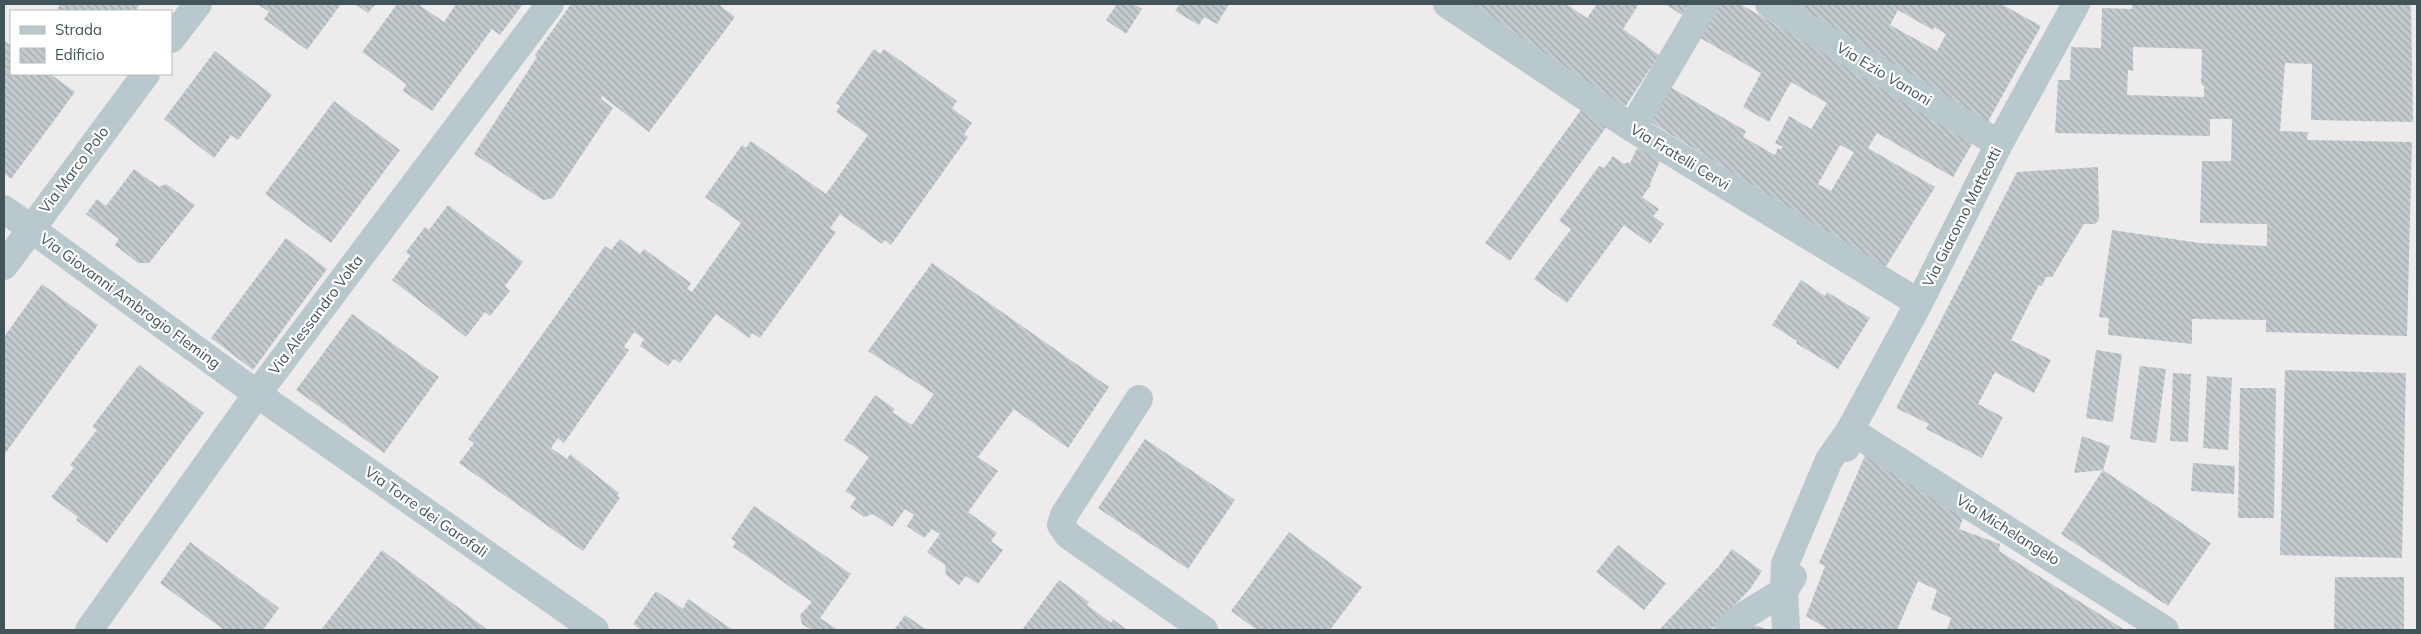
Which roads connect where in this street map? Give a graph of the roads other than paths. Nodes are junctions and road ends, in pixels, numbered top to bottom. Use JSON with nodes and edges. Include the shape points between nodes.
{"nodes":[{"id":1,"x":198,"y":4,"type":"edge"},
{"id":2,"x":550,"y":4,"type":"edge"},
{"id":3,"x":1447,"y":4,"type":"edge"},
{"id":4,"x":1705,"y":4,"type":"edge"},
{"id":5,"x":1769,"y":4,"type":"edge"},
{"id":6,"x":2070,"y":6,"type":"edge"},
{"id":7,"x":172,"y":38,"type":"edge"},
{"id":8,"x":145,"y":75,"type":"edge"},
{"id":9,"x":1632,"y":128,"type":"junction"},
{"id":10,"x":1999,"y":144,"type":"junction"},
{"id":11,"x":4,"y":209,"type":"edge"},
{"id":12,"x":31,"y":228,"type":"junction"},
{"id":13,"x":4,"y":266,"type":"edge"},
{"id":14,"x":1919,"y":303,"type":"junction"},
{"id":15,"x":257,"y":394,"type":"junction"},
{"id":16,"x":1139,"y":399,"type":"dead end"},
{"id":17,"x":1850,"y":430,"type":"junction"},
{"id":18,"x":1784,"y":591,"type":"junction"},
{"id":19,"x":89,"y":630,"type":"edge"},
{"id":20,"x":595,"y":630,"type":"edge"},
{"id":21,"x":1204,"y":630,"type":"edge"},
{"id":22,"x":1728,"y":630,"type":"edge"},
{"id":23,"x":1786,"y":630,"type":"edge"},
{"id":24,"x":2165,"y":630,"type":"edge"}],
"edges":[{"from":1,"to":7,"type":"street"},
{"from":2,"to":15,"type":"street","name":"Via Alessandro Volta"},
{"from":3,"to":9,"type":"street","name":"Via Fratelli Cervi"},
{"from":4,"to":9,"type":"street"},
{"from":5,"to":10,"type":"street","name":"Via Ezio Vanoni"},
{"from":6,"to":10,"type":"street","name":"Via Giacomo Matteotti"},
{"from":8,"to":12,"type":"street","name":"Via Marco Polo"},
{"from":9,"to":14,"type":"street","name":"Via Fratelli Cervi"},
{"from":10,"to":14,"type":"street","name":"Via Giacomo Matteotti"},
{"from":11,"to":12,"type":"street","name":"Via Giovanni Ambrogio Fleming"},
{"from":12,"to":13,"type":"street","name":"Via Marco Polo"},
{"from":12,"to":15,"type":"street","name":"Via Giovanni Ambrogio Fleming"},
{"from":14,"to":17,"type":"street","name":"Via Giacomo Matteotti"},
{"from":15,"to":19,"type":"street","name":"Via Alessandro Volta"},
{"from":15,"to":20,"type":"street","name":"Via Torre dei Garofali"},
{"from":16,"to":21,"type":"street","via":[[1064,515],[1062,525],[1068,535]]},
{"from":17,"to":18,"type":"street","name":"Via Giacomo Matteotti","via":[[1829,460],[1788,555]]},
{"from":17,"to":24,"type":"street","name":"Via Michelangelo"},
{"from":18,"to":22,"type":"street","via":[[1745,615]]},
{"from":18,"to":23,"type":"street","name":"Via Giacomo Matteotti"}]}
